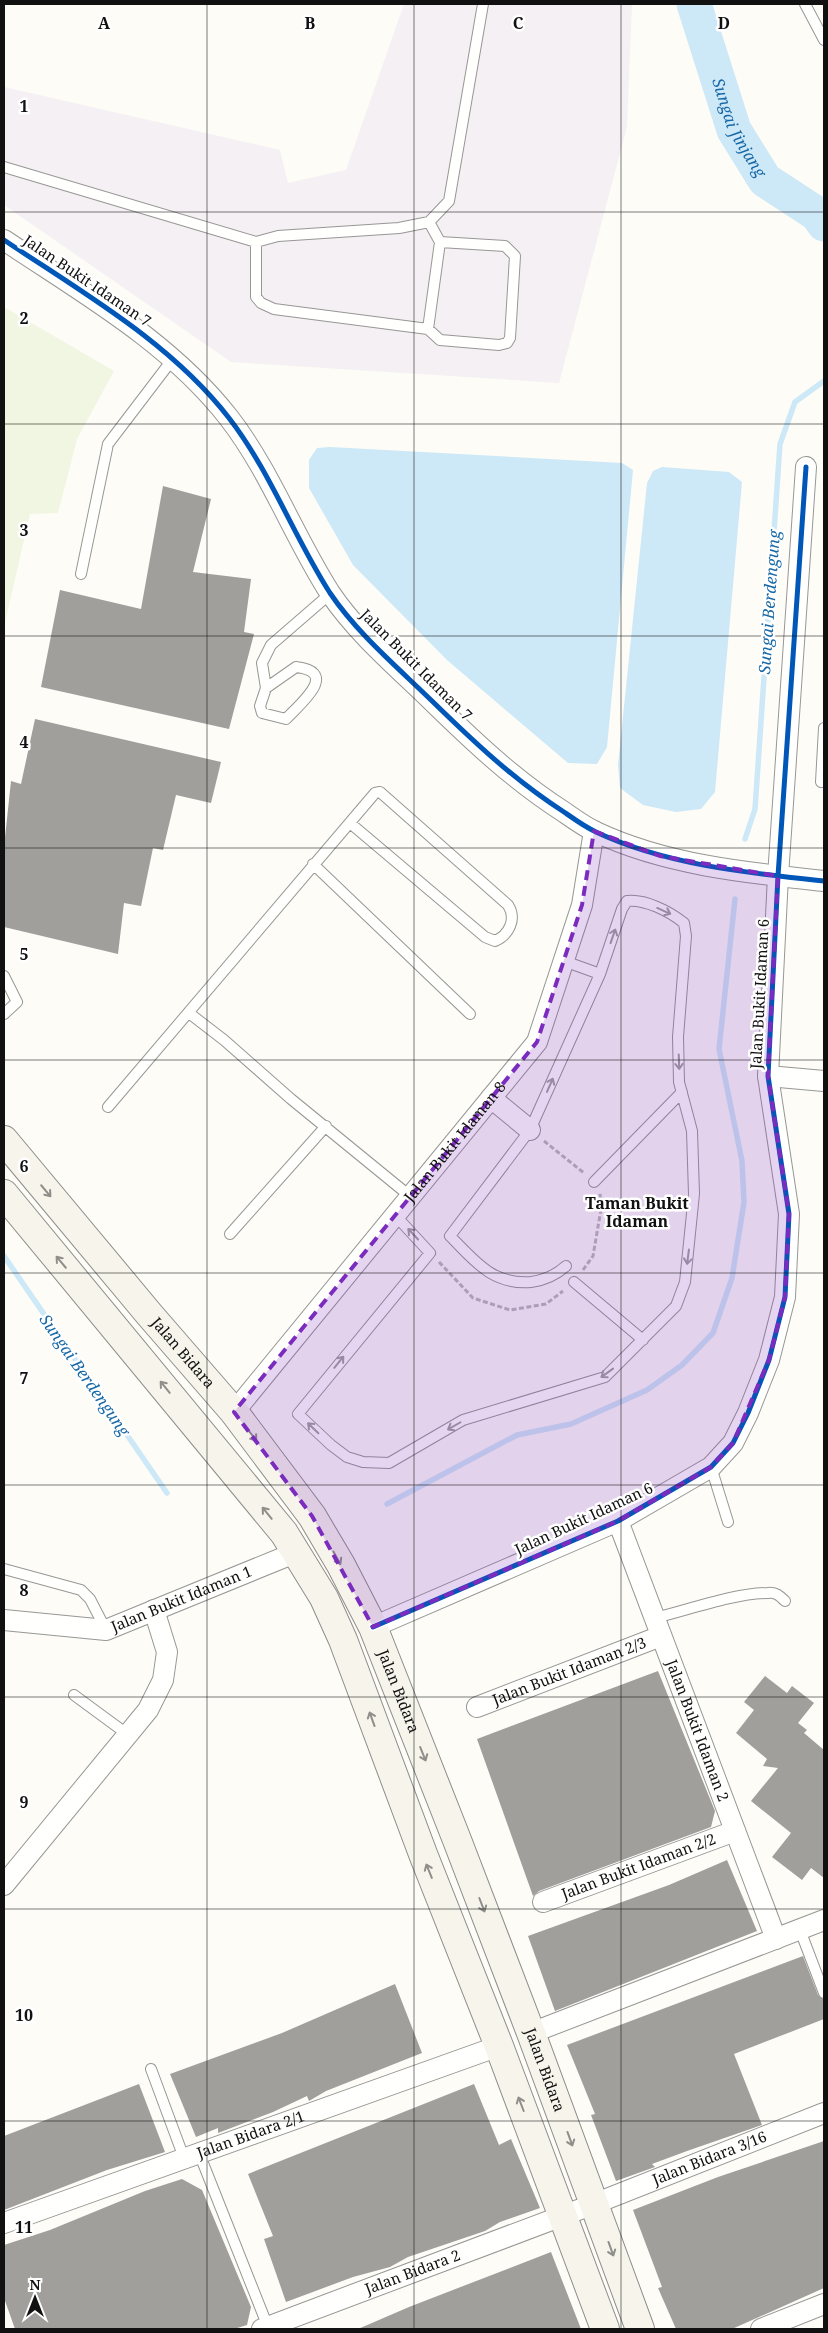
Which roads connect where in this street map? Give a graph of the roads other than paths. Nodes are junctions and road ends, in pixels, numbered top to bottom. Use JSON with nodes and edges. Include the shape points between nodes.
{"nodes":[{"id":1,"x":483,"y":4,"type":"edge"},
{"id":2,"x":805,"y":4,"type":"edge"},
{"id":3,"x":824,"y":40,"type":"edge"},
{"id":4,"x":4,"y":167,"type":"edge"},
{"id":5,"x":429,"y":222,"type":"junction"},
{"id":6,"x":4,"y":240,"type":"edge"},
{"id":7,"x":256,"y":242,"type":"junction"},
{"id":8,"x":440,"y":242,"type":"junction"},
{"id":9,"x":428,"y":329,"type":"junction"},
{"id":10,"x":172,"y":360,"type":"junction"},
{"id":11,"x":806,"y":467,"type":"dead end"},
{"id":12,"x":81,"y":574,"type":"dead end"},
{"id":13,"x":331,"y":593,"type":"junction"},
{"id":14,"x":266,"y":688,"type":"junction"},
{"id":15,"x":824,"y":728,"type":"edge"},
{"id":16,"x":823,"y":782,"type":"edge"},
{"id":17,"x":350,"y":822,"type":"junction"},
{"id":18,"x":594,"y":831,"type":"junction"},
{"id":19,"x":313,"y":864,"type":"junction"},
{"id":20,"x":778,"y":876,"type":"junction"},
{"id":21,"x":824,"y":881,"type":"edge"},
{"id":22,"x":564,"y":961,"type":"junction"},
{"id":23,"x":600,"y":974,"type":"junction"},
{"id":24,"x":4,"y":976,"type":"edge"},
{"id":25,"x":189,"y":1013,"type":"junction"},
{"id":26,"x":4,"y":1014,"type":"edge"},
{"id":27,"x":470,"y":1014,"type":"dead end"},
{"id":28,"x":768,"y":1076,"type":"junction"},
{"id":29,"x":824,"y":1081,"type":"edge"},
{"id":30,"x":682,"y":1092,"type":"junction"},
{"id":31,"x":491,"y":1098,"type":"junction"},
{"id":32,"x":108,"y":1107,"type":"dead end"},
{"id":33,"x":326,"y":1126,"type":"junction"},
{"id":34,"x":530,"y":1130,"type":"junction"},
{"id":35,"x":4,"y":1140,"type":"edge"},
{"id":36,"x":594,"y":1182,"type":"road end"},
{"id":37,"x":4,"y":1194,"type":"edge"},
{"id":38,"x":411,"y":1197,"type":"junction"},
{"id":39,"x":395,"y":1215,"type":"junction"},
{"id":40,"x":230,"y":1234,"type":"dead end"},
{"id":41,"x":566,"y":1266,"type":"dead end"},
{"id":42,"x":574,"y":1282,"type":"road end"},
{"id":43,"x":643,"y":1340,"type":"junction"},
{"id":44,"x":234,"y":1412,"type":"junction"},
{"id":45,"x":711,"y":1467,"type":"junction"},
{"id":46,"x":618,"y":1521,"type":"junction"},
{"id":47,"x":728,"y":1522,"type":"dead end"},
{"id":48,"x":297,"y":1552,"type":"junction"},
{"id":49,"x":4,"y":1569,"type":"edge"},
{"id":50,"x":785,"y":1600,"type":"dead end"},
{"id":51,"x":154,"y":1610,"type":"junction"},
{"id":52,"x":4,"y":1620,"type":"edge"},
{"id":53,"x":372,"y":1627,"type":"junction"},
{"id":54,"x":658,"y":1627,"type":"junction"},
{"id":55,"x":106,"y":1630,"type":"junction"},
{"id":56,"x":74,"y":1695,"type":"dead end"},
{"id":57,"x":477,"y":1708,"type":"dead end"},
{"id":58,"x":127,"y":1734,"type":"junction"},
{"id":59,"x":735,"y":1831,"type":"junction"},
{"id":60,"x":4,"y":1885,"type":"edge"},
{"id":61,"x":543,"y":1902,"type":"dead end"},
{"id":62,"x":824,"y":1920,"type":"edge"},
{"id":63,"x":800,"y":1930,"type":"junction"},
{"id":64,"x":776,"y":1939,"type":"junction"},
{"id":65,"x":824,"y":1993,"type":"edge"},
{"id":66,"x":531,"y":2033,"type":"junction"},
{"id":67,"x":499,"y":2046,"type":"junction"},
{"id":68,"x":152,"y":2069,"type":"dead end"},
{"id":69,"x":824,"y":2113,"type":"edge"},
{"id":70,"x":192,"y":2156,"type":"junction"},
{"id":71,"x":594,"y":2204,"type":"junction"},
{"id":72,"x":563,"y":2215,"type":"junction"},
{"id":73,"x":4,"y":2223,"type":"edge"},
{"id":74,"x":824,"y":2304,"type":"edge"},
{"id":75,"x":296,"y":2323,"type":"edge"},
{"id":76,"x":265,"y":2328,"type":"edge"},
{"id":77,"x":605,"y":2329,"type":"edge"},
{"id":78,"x":640,"y":2329,"type":"edge"},
{"id":79,"x":761,"y":2329,"type":"edge"}],
"edges":[{"from":1,"to":5,"type":"lane","via":[[449,201]]},
{"from":2,"to":3,"type":"lane"},
{"from":4,"to":7,"type":"lane"},
{"from":5,"to":7,"type":"lane","via":[[399,228],[278,236]]},
{"from":5,"to":8,"type":"lane"},
{"from":6,"to":10,"type":"street","name":"Jalan Bukit Idaman 7","via":[[140,331]]},
{"from":7,"to":9,"type":"lane","via":[[256,297],[262,303],[274,309]]},
{"from":8,"to":9,"type":"lane"},
{"from":8,"to":9,"type":"lane","via":[[506,246],[511,250],[514,256],[510,338],[507,343],[499,345],[440,340]]},
{"from":10,"to":12,"type":"lane","via":[[108,444]]},
{"from":10,"to":13,"type":"street","name":"Jalan Bukit Idaman 7","via":[[210,396],[244,438]]},
{"from":11,"to":20,"type":"street","name":"Jalan Bukit Idaman 6"},
{"from":13,"to":14,"type":"lane","via":[[271,645],[262,663]]},
{"from":13,"to":18,"type":"street","name":"Jalan Bukit Idaman 7","via":[[365,636],[486,753],[541,797]]},
{"from":14,"to":14,"type":"lane","via":[[260,706],[262,713],[286,718],[316,687],[317,679],[308,668],[296,667]]},
{"from":15,"to":16,"type":"lane"},
{"from":17,"to":17,"type":"lane","via":[[375,793],[380,792],[508,905],[513,912],[513,920],[502,938],[495,941],[485,938]]},
{"from":17,"to":19,"type":"lane"},
{"from":18,"to":20,"type":"street","name":"Jalan Bukit Idaman 7","via":[[660,856]]},
{"from":18,"to":22,"type":"street","name":"Jalan Bukit Idaman 8","via":[[582,905]]},
{"from":19,"to":25,"type":"lane"},
{"from":19,"to":27,"type":"lane"},
{"from":20,"to":21,"type":"street","name":"Jalan Bukit Idaman 7"},
{"from":20,"to":28,"type":"street","name":"Jalan Bukit Idaman 6"},
{"from":22,"to":23,"type":"lane"},
{"from":22,"to":31,"type":"street","name":"Jalan Bukit Idaman 8","via":[[537,1042]]},
{"from":23,"to":30,"type":"lane","one_way":true,"via":[[626,901],[638,900],[684,923],[686,936],[678,1037]]},
{"from":34,"to":23,"type":"lane","one_way":true},
{"from":24,"to":26,"type":"lane","via":[[17,1002]]},
{"from":25,"to":32,"type":"lane"},
{"from":25,"to":33,"type":"lane"},
{"from":28,"to":29,"type":"street"},
{"from":28,"to":45,"type":"street","name":"Jalan Bukit Idaman 6","via":[[789,1214],[785,1297],[770,1360],[748,1413],[733,1443]]},
{"from":30,"to":36,"type":"lane"},
{"from":30,"to":43,"type":"lane","one_way":true,"via":[[692,1131],[694,1194],[685,1282],[676,1306]]},
{"from":31,"to":34,"type":"street"},
{"from":31,"to":38,"type":"street","name":"Jalan Bukit Idaman 8"},
{"from":33,"to":38,"type":"lane"},
{"from":33,"to":40,"type":"lane"},
{"from":34,"to":41,"type":"lane","via":[[450,1236],[491,1274],[506,1282],[550,1278]]},
{"from":35,"to":44,"type":"main road","name":"Jalan Bidara","one_way":true},
{"from":48,"to":37,"type":"main road","one_way":true},
{"from":38,"to":39,"type":"street","name":"Jalan Bukit Idaman 8"},
{"from":43,"to":39,"type":"lane","one_way":true,"via":[[605,1377],[463,1420],[389,1463],[363,1462],[347,1457],[298,1414],[430,1253]]},
{"from":39,"to":44,"type":"street","name":"Jalan Bukit Idaman 8"},
{"from":42,"to":43,"type":"lane"},
{"from":44,"to":53,"type":"main road","name":"Jalan Bidara","one_way":true,"via":[[325,1537]]},
{"from":45,"to":46,"type":"street","name":"Jalan Bukit Idaman 6"},
{"from":45,"to":47,"type":"lane"},
{"from":46,"to":53,"type":"street","name":"Jalan Bukit Idaman 6"},
{"from":46,"to":54,"type":"street","name":"Jalan Bukit Idaman 2"},
{"from":48,"to":51,"type":"street","name":"Jalan Bukit Idaman 1"},
{"from":67,"to":48,"type":"main road","one_way":true,"via":[[422,1854],[343,1640],[325,1600]]},
{"from":49,"to":55,"type":"lane","via":[[81,1590],[90,1599]]},
{"from":50,"to":54,"type":"lane","via":[[768,1592],[735,1598]]},
{"from":51,"to":55,"type":"street","name":"Jalan Bukit Idaman 1"},
{"from":51,"to":58,"type":"street","via":[[167,1652],[163,1680],[148,1710]]},
{"from":52,"to":55,"type":"street","name":"Jalan Bukit Idaman 1"},
{"from":53,"to":66,"type":"main road","name":"Jalan Bidara","one_way":true},
{"from":54,"to":57,"type":"street","name":"Jalan Bukit Idaman 2/3"},
{"from":54,"to":59,"type":"street","name":"Jalan Bukit Idaman 2"},
{"from":56,"to":58,"type":"lane"},
{"from":58,"to":60,"type":"street"},
{"from":59,"to":61,"type":"street","name":"Jalan Bukit Idaman 2/2"},
{"from":59,"to":64,"type":"street","name":"Jalan Bukit Idaman 2"},
{"from":62,"to":63,"type":"street"},
{"from":63,"to":64,"type":"street"},
{"from":63,"to":65,"type":"lane"},
{"from":64,"to":66,"type":"street"},
{"from":66,"to":71,"type":"main road","name":"Jalan Bidara","one_way":true},
{"from":67,"to":70,"type":"street","name":"Jalan Bidara 2/1"},
{"from":72,"to":67,"type":"main road","one_way":true},
{"from":68,"to":70,"type":"lane"},
{"from":69,"to":71,"type":"street","name":"Jalan Bidara 3/16"},
{"from":70,"to":73,"type":"street","name":"Jalan Bidara 2/1"},
{"from":70,"to":76,"type":"lane"},
{"from":71,"to":72,"type":"street","name":"Jalan Bidara 3/16"},
{"from":71,"to":78,"type":"main road","name":"Jalan Bidara","one_way":true},
{"from":72,"to":75,"type":"street","name":"Jalan Bidara 2"},
{"from":72,"to":77,"type":"main road"},
{"from":74,"to":79,"type":"street"},
{"from":75,"to":76,"type":"street","name":"Jalan Bidara 2"}]}
